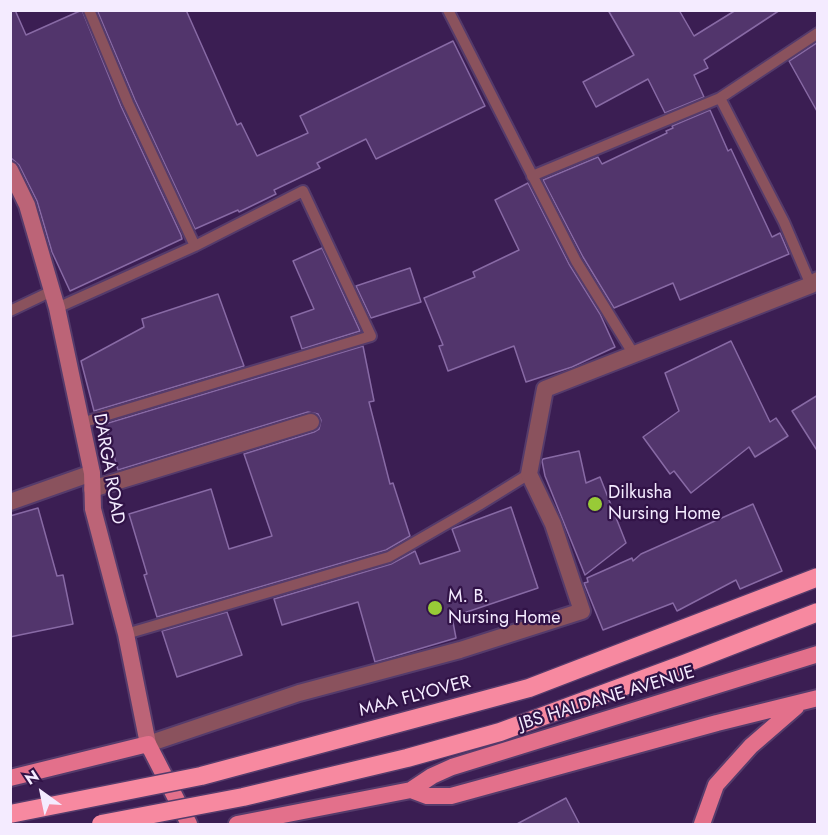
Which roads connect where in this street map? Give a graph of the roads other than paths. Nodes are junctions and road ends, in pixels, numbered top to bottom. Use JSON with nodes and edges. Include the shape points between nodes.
{"nodes":[{"id":1,"x":89,"y":10,"type":"edge"},
{"id":2,"x":448,"y":11,"type":"edge"},
{"id":3,"x":818,"y":33,"type":"edge"},
{"id":4,"x":720,"y":98,"type":"junction"},
{"id":5,"x":10,"y":170,"type":"edge"},
{"id":6,"x":532,"y":176,"type":"junction"},
{"id":7,"x":195,"y":246,"type":"junction"},
{"id":8,"x":814,"y":282,"type":"edge"},
{"id":9,"x":52,"y":291,"type":"junction"},
{"id":10,"x":57,"y":308,"type":"junction"},
{"id":11,"x":10,"y":311,"type":"edge"},
{"id":12,"x":633,"y":353,"type":"junction"},
{"id":13,"x":311,"y":422,"type":"dead end"},
{"id":14,"x":81,"y":423,"type":"junction"},
{"id":15,"x":529,"y":474,"type":"junction"},
{"id":16,"x":92,"y":481,"type":"junction"},
{"id":17,"x":10,"y":502,"type":"edge"},
{"id":18,"x":818,"y":577,"type":"edge"},
{"id":19,"x":818,"y":612,"type":"edge"},
{"id":20,"x":126,"y":634,"type":"junction"},
{"id":21,"x":818,"y":654,"type":"edge"},
{"id":22,"x":811,"y":700,"type":"edge"},
{"id":23,"x":148,"y":744,"type":"junction"},
{"id":24,"x":10,"y":778,"type":"edge"},
{"id":25,"x":411,"y":790,"type":"junction"},
{"id":26,"x":10,"y":814,"type":"edge"},
{"id":27,"x":101,"y":825,"type":"edge"},
{"id":28,"x":189,"y":825,"type":"edge"},
{"id":29,"x":237,"y":825,"type":"edge"},
{"id":30,"x":702,"y":825,"type":"edge"}],
"edges":[{"from":1,"to":7,"type":"lane"},
{"from":2,"to":6,"type":"lane"},
{"from":3,"to":4,"type":"lane"},
{"from":4,"to":6,"type":"lane"},
{"from":4,"to":8,"type":"lane"},
{"from":5,"to":9,"type":"main road","name":"DARGA ROAD","via":[[27,206]]},
{"from":6,"to":12,"type":"lane","via":[[576,261]]},
{"from":7,"to":10,"type":"lane"},
{"from":7,"to":14,"type":"lane","via":[[303,191],[371,336]]},
{"from":8,"to":12,"type":"street"},
{"from":9,"to":10,"type":"main road","name":"DARGA ROAD"},
{"from":9,"to":11,"type":"lane"},
{"from":10,"to":14,"type":"main road","name":"DARGA ROAD"},
{"from":12,"to":15,"type":"street","via":[[544,389]]},
{"from":13,"to":16,"type":"street"},
{"from":14,"to":16,"type":"main road","name":"DARGA ROAD"},
{"from":15,"to":20,"type":"lane","via":[[389,557]]},
{"from":15,"to":23,"type":"street","via":[[553,524],[582,611],[460,650],[299,693]]},
{"from":16,"to":17,"type":"street"},
{"from":16,"to":20,"type":"main road","name":"DARGA ROAD","via":[[93,509]]},
{"from":18,"to":26,"type":"highway","name":"MAA FLYOVER","bridge":true,"via":[[529,688],[201,776]]},
{"from":19,"to":27,"type":"highway","bridge":true,"via":[[500,732],[243,797]]},
{"from":20,"to":23,"type":"main road","name":"DARGA ROAD"},
{"from":21,"to":25,"type":"main road","name":"JBS HALDANE AVENUE","via":[[452,767]]},
{"from":22,"to":25,"type":"main road","name":"JBS HALDANE AVENUE","via":[[450,796],[427,796]]},
{"from":22,"to":30,"type":"main road","via":[[780,719],[716,785]]},
{"from":23,"to":24,"type":"main road"},
{"from":23,"to":28,"type":"main road"},
{"from":25,"to":29,"type":"main road","name":"JBS HALDANE AVENUE"}]}
